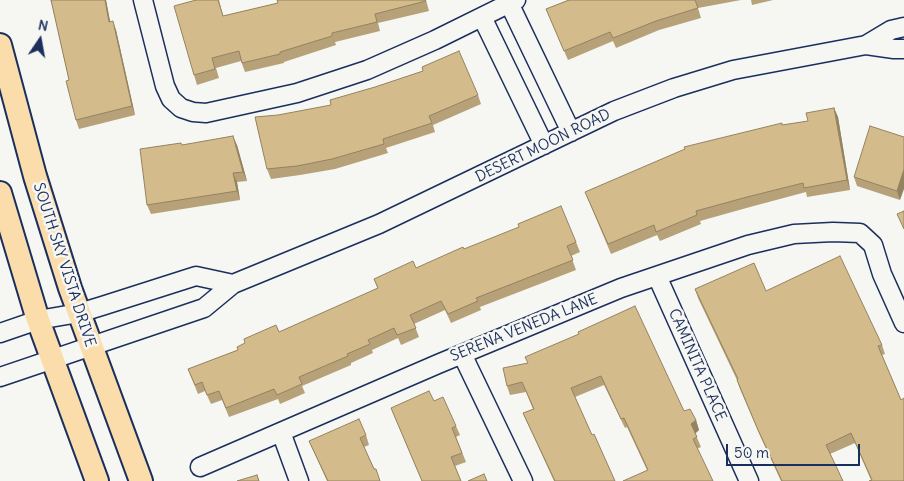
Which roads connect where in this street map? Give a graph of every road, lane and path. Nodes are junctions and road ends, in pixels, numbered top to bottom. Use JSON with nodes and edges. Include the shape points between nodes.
{"nodes":[{"id":1,"x":143,"y":0,"type":"edge"},
{"id":2,"x":512,"y":2,"type":"edge"},
{"id":3,"x":482,"y":17,"type":"junction"},
{"id":4,"x":904,"y":27,"type":"edge"},
{"id":5,"x":0,"y":45,"type":"edge"},
{"id":6,"x":866,"y":45,"type":"junction"},
{"id":7,"x":904,"y":49,"type":"edge"},
{"id":8,"x":571,"y":132,"type":"junction"},
{"id":9,"x":544,"y":144,"type":"junction"},
{"id":10,"x":0,"y":192,"type":"edge"},
{"id":11,"x":657,"y":276,"type":"junction"},
{"id":12,"x":233,"y":284,"type":"junction"},
{"id":13,"x":79,"y":313,"type":"junction"},
{"id":14,"x":38,"y":320,"type":"junction"},
{"id":15,"x":904,"y":323,"type":"edge"},
{"id":16,"x":0,"y":333,"type":"edge"},
{"id":17,"x":90,"y":346,"type":"junction"},
{"id":18,"x":462,"y":354,"type":"junction"},
{"id":19,"x":52,"y":359,"type":"junction"},
{"id":20,"x":0,"y":377,"type":"edge"},
{"id":21,"x":281,"y":432,"type":"junction"},
{"id":22,"x":200,"y":467,"type":"dead end"},
{"id":23,"x":96,"y":481,"type":"edge"},
{"id":24,"x":140,"y":481,"type":"edge"},
{"id":25,"x":299,"y":481,"type":"edge"},
{"id":26,"x":523,"y":481,"type":"edge"},
{"id":27,"x":749,"y":481,"type":"edge"}],
"edges":[{"from":1,"to":3,"type":"street","via":[[164,86],[181,108],[206,113],[331,83],[367,70]]},
{"from":2,"to":3,"type":"street"},
{"from":2,"to":8,"type":"street"},
{"from":3,"to":9,"type":"street"},
{"from":4,"to":6,"type":"street","name":"DESERT MOON ROAD","via":[[891,30]]},
{"from":5,"to":13,"type":"main road","name":"SOUTH SKY VISTA DRIVE","via":[[35,176]]},
{"from":6,"to":7,"type":"street","name":"DESERT MOON ROAD"},
{"from":6,"to":8,"type":"street","name":"DESERT MOON ROAD","via":[[703,78],[644,98]]},
{"from":8,"to":9,"type":"street","name":"DESERT MOON ROAD"},
{"from":9,"to":12,"type":"street","name":"DESERT MOON ROAD","via":[[379,224]]},
{"from":10,"to":14,"type":"main road"},
{"from":11,"to":15,"type":"street","name":"SERENA VENEDA LANE","via":[[748,245],[794,234],[860,233],[873,245]]},
{"from":11,"to":18,"type":"street","name":"SERENA VENEDA LANE"},
{"from":11,"to":27,"type":"street","name":"CAMINITA PLACE"},
{"from":12,"to":13,"type":"street","via":[[196,276]]},
{"from":12,"to":17,"type":"street","name":"DESERT MOON ROAD","via":[[204,308]]},
{"from":13,"to":14,"type":"street"},
{"from":13,"to":17,"type":"main road","name":"SOUTH SKY VISTA DRIVE"},
{"from":14,"to":16,"type":"street"},
{"from":14,"to":19,"type":"main road"},
{"from":17,"to":19,"type":"street","name":"DESERT MOON ROAD"},
{"from":17,"to":24,"type":"main road","name":"SOUTH SKY VISTA DRIVE"},
{"from":18,"to":21,"type":"street","name":"SERENA VENEDA LANE"},
{"from":18,"to":26,"type":"street"},
{"from":19,"to":20,"type":"street","name":"DESERT MOON ROAD"},
{"from":19,"to":23,"type":"main road"},
{"from":21,"to":22,"type":"street","name":"SERENA VENEDA LANE"},
{"from":21,"to":25,"type":"street"}]}
